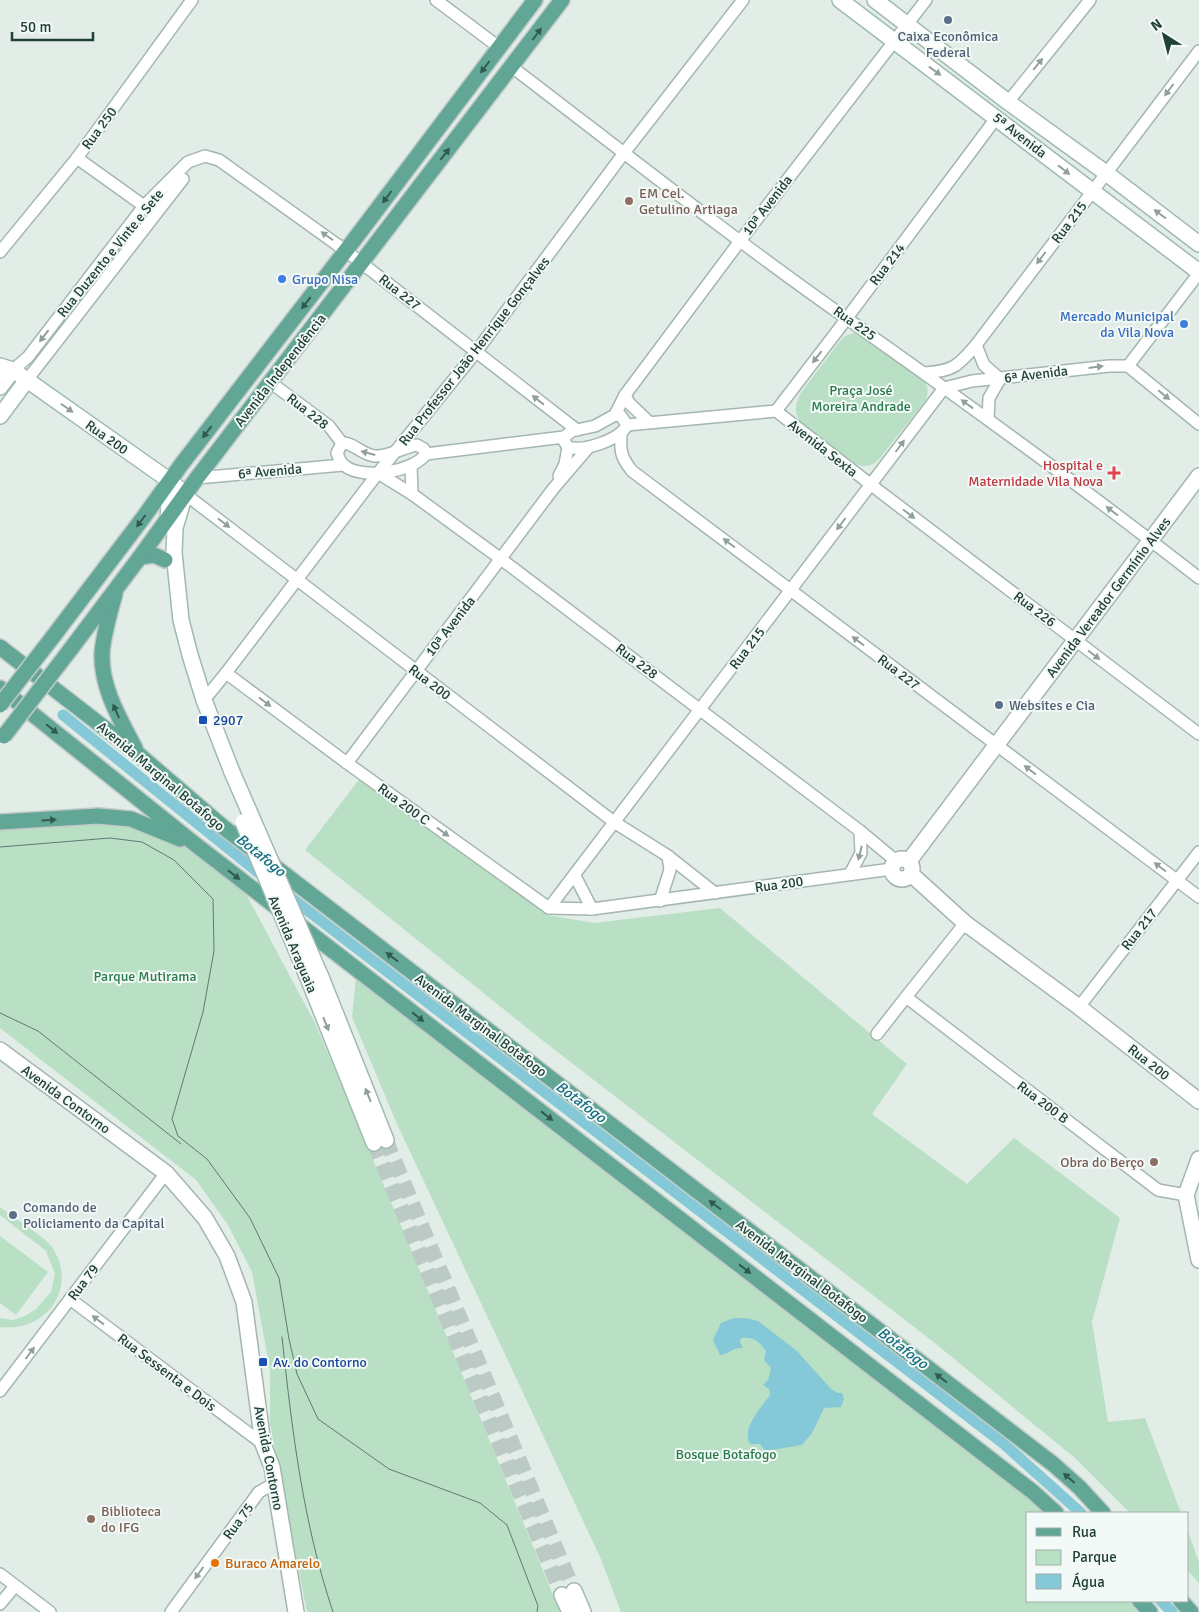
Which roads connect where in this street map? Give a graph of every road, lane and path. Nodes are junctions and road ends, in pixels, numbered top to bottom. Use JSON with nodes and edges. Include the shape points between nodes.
{"nodes":[{"id":1,"x":192,"y":0,"type":"edge"},
{"id":2,"x":436,"y":0,"type":"edge"},
{"id":3,"x":535,"y":0,"type":"edge"},
{"id":4,"x":562,"y":0,"type":"edge"},
{"id":5,"x":742,"y":0,"type":"edge"},
{"id":6,"x":840,"y":0,"type":"edge"},
{"id":7,"x":875,"y":0,"type":"edge"},
{"id":8,"x":926,"y":0,"type":"edge"},
{"id":9,"x":1090,"y":0,"type":"edge"},
{"id":10,"x":907,"y":25,"type":"junction"},
{"id":11,"x":895,"y":42,"type":"junction"},
{"id":12,"x":500,"y":48,"type":"junction"},
{"id":13,"x":1199,"y":51,"type":"edge"},
{"id":14,"x":512,"y":67,"type":"junction"},
{"id":15,"x":964,"y":93,"type":"junction"},
{"id":16,"x":1008,"y":102,"type":"junction"},
{"id":17,"x":997,"y":117,"type":"junction"},
{"id":18,"x":624,"y":153,"type":"junction"},
{"id":19,"x":77,"y":158,"type":"junction"},
{"id":20,"x":219,"y":160,"type":"joint"},
{"id":21,"x":1106,"y":173,"type":"junction"},
{"id":22,"x":184,"y":179,"type":"dead end"},
{"id":23,"x":1092,"y":192,"type":"junction"},
{"id":24,"x":144,"y":206,"type":"junction"},
{"id":25,"x":740,"y":241,"type":"junction"},
{"id":26,"x":1199,"y":244,"type":"edge"},
{"id":27,"x":346,"y":250,"type":"junction"},
{"id":28,"x":0,"y":252,"type":"edge"},
{"id":29,"x":362,"y":263,"type":"junction"},
{"id":30,"x":1199,"y":272,"type":"edge"},
{"id":31,"x":847,"y":318,"type":"junction"},
{"id":32,"x":860,"y":328,"type":"junction"},
{"id":33,"x":838,"y":330,"type":"junction"},
{"id":34,"x":976,"y":345,"type":"junction"},
{"id":35,"x":476,"y":352,"type":"junction"},
{"id":36,"x":1128,"y":366,"type":"junction"},
{"id":37,"x":4,"y":370,"type":"edge"},
{"id":38,"x":925,"y":373,"type":"junction"},
{"id":39,"x":1000,"y":379,"type":"junction"},
{"id":40,"x":27,"y":380,"type":"junction"},
{"id":41,"x":270,"y":382,"type":"junction"},
{"id":42,"x":0,"y":387,"type":"edge"},
{"id":43,"x":944,"y":388,"type":"junction"},
{"id":44,"x":625,"y":395,"type":"junction"},
{"id":45,"x":776,"y":411,"type":"junction"},
{"id":46,"x":615,"y":415,"type":"junction"},
{"id":47,"x":0,"y":416,"type":"edge"},
{"id":48,"x":988,"y":419,"type":"junction"},
{"id":49,"x":649,"y":422,"type":"junction"},
{"id":50,"x":1199,"y":424,"type":"edge"},
{"id":51,"x":577,"y":430,"type":"junction"},
{"id":52,"x":624,"y":430,"type":"junction"},
{"id":53,"x":566,"y":442,"type":"junction"},
{"id":54,"x":342,"y":443,"type":"junction"},
{"id":55,"x":588,"y":448,"type":"junction"},
{"id":56,"x":396,"y":451,"type":"junction"},
{"id":57,"x":426,"y":454,"type":"junction"},
{"id":58,"x":343,"y":465,"type":"junction"},
{"id":59,"x":411,"y":465,"type":"junction"},
{"id":60,"x":378,"y":473,"type":"junction"},
{"id":61,"x":879,"y":473,"type":"junction"},
{"id":62,"x":857,"y":474,"type":"junction"},
{"id":63,"x":1199,"y":476,"type":"edge"},
{"id":64,"x":197,"y":478,"type":"junction"},
{"id":65,"x":170,"y":481,"type":"junction"},
{"id":66,"x":870,"y":485,"type":"junction"},
{"id":67,"x":553,"y":489,"type":"junction"},
{"id":68,"x":185,"y":494,"type":"junction"},
{"id":69,"x":412,"y":494,"type":"junction"},
{"id":70,"x":169,"y":516,"type":"junction"},
{"id":71,"x":1151,"y":540,"type":"junction"},
{"id":72,"x":140,"y":557,"type":"junction"},
{"id":73,"x":501,"y":559,"type":"junction"},
{"id":74,"x":166,"y":560,"type":"junction"},
{"id":75,"x":1199,"y":578,"type":"edge"},
{"id":76,"x":297,"y":579,"type":"junction"},
{"id":77,"x":116,"y":588,"type":"junction"},
{"id":78,"x":791,"y":590,"type":"junction"},
{"id":79,"x":1076,"y":640,"type":"junction"},
{"id":80,"x":0,"y":647,"type":"edge"},
{"id":81,"x":415,"y":671,"type":"junction"},
{"id":82,"x":226,"y":673,"type":"junction"},
{"id":83,"x":0,"y":688,"type":"edge"},
{"id":84,"x":204,"y":700,"type":"junction"},
{"id":85,"x":0,"y":704,"type":"edge"},
{"id":86,"x":700,"y":709,"type":"junction"},
{"id":87,"x":1199,"y":734,"type":"edge"},
{"id":88,"x":2,"y":739,"type":"edge"},
{"id":89,"x":996,"y":745,"type":"junction"},
{"id":90,"x":138,"y":754,"type":"junction"},
{"id":91,"x":347,"y":763,"type":"junction"},
{"id":92,"x":228,"y":774,"type":"junction"},
{"id":93,"x":0,"y":822,"type":"edge"},
{"id":94,"x":614,"y":822,"type":"junction"},
{"id":95,"x":860,"y":831,"type":"junction"},
{"id":96,"x":196,"y":845,"type":"junction"},
{"id":97,"x":1199,"y":852,"type":"edge"},
{"id":98,"x":668,"y":856,"type":"junction"},
{"id":99,"x":902,"y":866,"type":"junction"},
{"id":100,"x":850,"y":874,"type":"junction"},
{"id":101,"x":575,"y":876,"type":"junction"},
{"id":102,"x":1178,"y":880,"type":"junction"},
{"id":103,"x":715,"y":893,"type":"junction"},
{"id":104,"x":1199,"y":897,"type":"edge"},
{"id":105,"x":660,"y":901,"type":"junction"},
{"id":106,"x":549,"y":908,"type":"junction"},
{"id":107,"x":592,"y":909,"type":"junction"},
{"id":108,"x":966,"y":923,"type":"junction"},
{"id":109,"x":906,"y":997,"type":"junction"},
{"id":110,"x":1079,"y":1006,"type":"junction"},
{"id":111,"x":877,"y":1034,"type":"dead end"},
{"id":112,"x":0,"y":1050,"type":"edge"},
{"id":113,"x":1199,"y":1101,"type":"edge"},
{"id":114,"x":380,"y":1141,"type":"tunnel mouth"},
{"id":115,"x":1199,"y":1159,"type":"edge"},
{"id":116,"x":166,"y":1173,"type":"junction"},
{"id":117,"x":1186,"y":1195,"type":"junction"},
{"id":118,"x":1199,"y":1260,"type":"edge"},
{"id":119,"x":70,"y":1299,"type":"junction"},
{"id":120,"x":0,"y":1391,"type":"edge"},
{"id":121,"x":263,"y":1444,"type":"junction"},
{"id":122,"x":275,"y":1483,"type":"junction"},
{"id":123,"x":1055,"y":1512,"type":"edge"},
{"id":124,"x":1102,"y":1512,"type":"edge"},
{"id":125,"x":0,"y":1574,"type":"edge"},
{"id":126,"x":15,"y":1586,"type":"junction"},
{"id":127,"x":1141,"y":1602,"type":"edge"},
{"id":128,"x":1182,"y":1602,"type":"edge"},
{"id":129,"x":0,"y":1604,"type":"edge"},
{"id":130,"x":50,"y":1612,"type":"edge"},
{"id":131,"x":170,"y":1612,"type":"edge"},
{"id":132,"x":296,"y":1612,"type":"edge"},
{"id":133,"x":570,"y":1612,"type":"edge"},
{"id":134,"x":583,"y":1612,"type":"edge"},
{"id":135,"x":1150,"y":1612,"type":"edge"},
{"id":136,"x":1191,"y":1612,"type":"edge"}],
"edges":[{"from":1,"to":19,"type":"street","name":"Rua 250"},
{"from":2,"to":12,"type":"street"},
{"from":3,"to":12,"type":"main road","name":"Avenida Independência"},
{"from":14,"to":4,"type":"main road","name":"Avenida Independência","one_way":true},
{"from":5,"to":18,"type":"street","name":"Rua Professor João Henrique Gonçalves"},
{"from":6,"to":11,"type":"main road","name":"5ª Avenida"},
{"from":7,"to":10,"type":"main road","name":"5ª Avenida"},
{"from":8,"to":10,"type":"street","name":"10ª Avenida"},
{"from":16,"to":9,"type":"street","one_way":true},
{"from":10,"to":11,"type":"street","name":"10ª Avenida"},
{"from":10,"to":16,"type":"main road","name":"5ª Avenida"},
{"from":11,"to":15,"type":"main road","name":"5ª Avenida","one_way":true},
{"from":11,"to":25,"type":"street","name":"10ª Avenida"},
{"from":12,"to":27,"type":"main road","name":"Avenida Independência","one_way":true},
{"from":13,"to":21,"type":"street","name":"Rua 215","one_way":true},
{"from":14,"to":18,"type":"street","name":"Rua 225"},
{"from":29,"to":14,"type":"main road","name":"Avenida Independência","one_way":true},
{"from":15,"to":16,"type":"main road","via":[[999,108]]},
{"from":15,"to":17,"type":"main road","name":"5ª Avenida"},
{"from":16,"to":21,"type":"main road","name":"5ª Avenida"},
{"from":17,"to":23,"type":"main road","name":"5ª Avenida","one_way":true},
{"from":17,"to":31,"type":"street","name":"Rua 214"},
{"from":18,"to":25,"type":"street","name":"Rua 225"},
{"from":18,"to":35,"type":"street","name":"Rua Professor João Henrique Gonçalves"},
{"from":19,"to":24,"type":"street"},
{"from":19,"to":28,"type":"street","name":"Rua 250"},
{"from":20,"to":24,"type":"street","name":"Rua Duzento e Vinte e Sete","via":[[205,156],[188,162]]},
{"from":27,"to":20,"type":"street","name":"Rua 227","one_way":true},
{"from":21,"to":23,"type":"street","name":"Rua 215"},
{"from":26,"to":21,"type":"main road","name":"5ª Avenida","one_way":true},
{"from":22,"to":40,"type":"street","name":"Rua Duzento e Vinte e Sete"},
{"from":23,"to":30,"type":"main road","name":"5ª Avenida"},
{"from":23,"to":34,"type":"street","name":"Rua 215","one_way":true},
{"from":24,"to":37,"type":"street","name":"Rua Duzento e Vinte e Sete","one_way":true,"via":[[28,357]]},
{"from":25,"to":31,"type":"street","name":"Rua 225"},
{"from":25,"to":44,"type":"street","name":"10ª Avenida"},
{"from":27,"to":29,"type":"street","name":"Rua 227"},
{"from":27,"to":65,"type":"main road","name":"Avenida Independência","one_way":true},
{"from":29,"to":35,"type":"street","name":"Rua 227"},
{"from":29,"to":41,"type":"main road","name":"Avenida Independência"},
{"from":30,"to":36,"type":"street"},
{"from":31,"to":32,"type":"street","name":"Rua 225"},
{"from":31,"to":33,"type":"street","name":"Rua 214"},
{"from":32,"to":33,"type":"street"},
{"from":32,"to":38,"type":"street","name":"Rua 225"},
{"from":33,"to":45,"type":"street","name":"Rua 214","one_way":true},
{"from":34,"to":38,"type":"street","name":"Rua 215","via":[[961,363],[940,372]]},
{"from":34,"to":39,"type":"street","via":[[984,365]]},
{"from":51,"to":35,"type":"street","name":"Rua 227","one_way":true},
{"from":35,"to":56,"type":"street","name":"Rua Professor João Henrique Gonçalves"},
{"from":39,"to":36,"type":"street","name":"6ª Avenida","one_way":true},
{"from":36,"to":50,"type":"street","one_way":true},
{"from":37,"to":40,"type":"main road","name":"Rua 200"},
{"from":37,"to":42,"type":"main road"},
{"from":38,"to":43,"type":"street","name":"Rua 225"},
{"from":39,"to":43,"type":"street","name":"6ª Avenida"},
{"from":39,"to":48,"type":"street","via":[[989,398]]},
{"from":40,"to":47,"type":"main road"},
{"from":40,"to":65,"type":"main road","name":"Rua 200","one_way":true},
{"from":41,"to":54,"type":"street","name":"Rua 228","via":[[329,426]]},
{"from":41,"to":64,"type":"main road","name":"Avenida Independência"},
{"from":48,"to":43,"type":"street","name":"Rua 225","one_way":true},
{"from":61,"to":43,"type":"street","name":"Rua 215","one_way":true},
{"from":44,"to":46,"type":"street","name":"10ª Avenida"},
{"from":44,"to":49,"type":"street"},
{"from":45,"to":49,"type":"street","name":"6ª Avenida"},
{"from":45,"to":62,"type":"street","name":"Avenida Sexta"},
{"from":46,"to":51,"type":"street","name":"6ª Avenida","via":[[595,426]]},
{"from":46,"to":52,"type":"street","via":[[621,416]]},
{"from":71,"to":48,"type":"street","name":"Rua 225","one_way":true},
{"from":49,"to":52,"type":"street","name":"6ª Avenida"},
{"from":51,"to":53,"type":"street","name":"6ª Avenida"},
{"from":52,"to":55,"type":"street","name":"6ª Avenida"},
{"from":78,"to":52,"type":"street","name":"Rua 227","one_way":true,"via":[[632,470],[620,450]]},
{"from":53,"to":55,"type":"street","name":"6ª Avenida","via":[[580,449]]},
{"from":53,"to":57,"type":"street","name":"6ª Avenida"},
{"from":53,"to":67,"type":"street","name":"10ª Avenida","via":[[565,464]]},
{"from":56,"to":54,"type":"street","name":"6ª Avenida","one_way":true,"via":[[372,455],[357,450],[349,443]]},
{"from":54,"to":58,"type":"street","via":[[337,453]]},
{"from":55,"to":67,"type":"street","name":"10ª Avenida"},
{"from":56,"to":57,"type":"street","name":"6ª Avenida","via":[[417,445]]},
{"from":56,"to":60,"type":"street","name":"Rua Professor João Henrique Gonçalves"},
{"from":57,"to":59,"type":"street","name":"6ª Avenida"},
{"from":58,"to":60,"type":"street","name":"6ª Avenida","via":[[353,470]]},
{"from":58,"to":64,"type":"street","name":"6ª Avenida"},
{"from":59,"to":60,"type":"street","name":"6ª Avenida"},
{"from":59,"to":69,"type":"street"},
{"from":60,"to":69,"type":"street","name":"Rua 228"},
{"from":60,"to":76,"type":"street","name":"Rua Professor João Henrique Gonçalves"},
{"from":61,"to":62,"type":"street"},
{"from":61,"to":66,"type":"street","name":"Rua 215"},
{"from":62,"to":66,"type":"street","name":"Avenida Sexta"},
{"from":63,"to":71,"type":"main road","name":"Avenida Vereador Germínio Alves"},
{"from":64,"to":68,"type":"main road","name":"Avenida Independência"},
{"from":65,"to":68,"type":"main road","name":"Rua 200"},
{"from":65,"to":70,"type":"main road","name":"Avenida Araguaia"},
{"from":65,"to":85,"type":"main road","name":"Avenida Independência","one_way":true,"bridge":true},
{"from":66,"to":78,"type":"street","name":"Rua 215","one_way":true},
{"from":66,"to":79,"type":"street","name":"Rua 226","one_way":true},
{"from":67,"to":73,"type":"street","name":"10ª Avenida"},
{"from":68,"to":70,"type":"main road","name":"Avenida Independência"},
{"from":68,"to":76,"type":"street","name":"Rua 200","one_way":true},
{"from":68,"to":84,"type":"main road","name":"Avenida Araguaia","via":[[175,528],[174,553],[182,620]]},
{"from":69,"to":73,"type":"street","name":"Rua 228"},
{"from":70,"to":72,"type":"main road","name":"Avenida Independência"},
{"from":70,"to":74,"type":"main road","name":"Avenida Araguaia"},
{"from":71,"to":75,"type":"street","name":"Rua 225"},
{"from":71,"to":79,"type":"main road","name":"Avenida Vereador Germínio Alves"},
{"from":72,"to":74,"type":"main road","via":[[154,556]]},
{"from":72,"to":77,"type":"main road","name":"Avenida Independência"},
{"from":73,"to":81,"type":"street","name":"10ª Avenida"},
{"from":73,"to":86,"type":"street","name":"Rua 228"},
{"from":74,"to":92,"type":"main road","name":"Avenida Araguaia","via":[[175,627],[185,669]]},
{"from":76,"to":81,"type":"street","name":"Rua 200"},
{"from":76,"to":82,"type":"street","name":"Rua Professor João Henrique Gonçalves"},
{"from":77,"to":88,"type":"main road","name":"Avenida Independência","bridge":true},
{"from":90,"to":77,"type":"main road","one_way":true,"via":[[114,708],[102,655]]},
{"from":78,"to":86,"type":"street","name":"Rua 215"},
{"from":89,"to":78,"type":"street","name":"Rua 227","one_way":true},
{"from":79,"to":87,"type":"street","name":"Rua 226","one_way":true},
{"from":79,"to":89,"type":"main road","name":"Avenida Vereador Germínio Alves"},
{"from":80,"to":90,"type":"main road","name":"Avenida Marginal Botafogo"},
{"from":81,"to":91,"type":"street","name":"10ª Avenida"},
{"from":81,"to":94,"type":"street","name":"Rua 200"},
{"from":82,"to":84,"type":"street","name":"Rua Professor João Henrique Gonçalves"},
{"from":82,"to":91,"type":"street","name":"Rua 200 C","one_way":true},
{"from":83,"to":96,"type":"main road","one_way":true},
{"from":84,"to":92,"type":"main road","name":"Avenida Araguaia"},
{"from":86,"to":94,"type":"street","name":"Rua 215"},
{"from":86,"to":95,"type":"street","name":"Rua 228"},
{"from":89,"to":99,"type":"main road","name":"Avenida Vereador Germínio Alves"},
{"from":102,"to":89,"type":"street","name":"Rua 227","one_way":true},
{"from":124,"to":90,"type":"main road","name":"Avenida Marginal Botafogo","one_way":true,"via":[[1054,1464],[223,827]]},
{"from":91,"to":106,"type":"street","name":"Rua 200 C","one_way":true},
{"from":92,"to":114,"type":"main road","name":"Avenida Araguaia","bridge":true},
{"from":93,"to":96,"type":"main road","one_way":true,"via":[[98,816],[131,819]]},
{"from":94,"to":98,"type":"street","name":"Rua 200"},
{"from":94,"to":101,"type":"street","name":"Rua 215"},
{"from":95,"to":99,"type":"street","name":"Rua 228"},
{"from":95,"to":100,"type":"street","one_way":true,"via":[[861,853]]},
{"from":96,"to":123,"type":"main road","one_way":true},
{"from":97,"to":102,"type":"street","name":"Rua 217"},
{"from":98,"to":103,"type":"street","name":"Rua 200"},
{"from":98,"to":105,"type":"street","via":[[670,870]]},
{"from":99,"to":100,"type":"street","name":"Rua 200"},
{"from":99,"to":108,"type":"main road","name":"Rua 200"},
{"from":100,"to":103,"type":"street","name":"Rua 200"},
{"from":101,"to":106,"type":"street","name":"Rua 215"},
{"from":101,"to":107,"type":"street"},
{"from":102,"to":104,"type":"street","name":"Rua 227"},
{"from":102,"to":110,"type":"street","name":"Rua 217"},
{"from":103,"to":105,"type":"street"},
{"from":105,"to":107,"type":"street"},
{"from":106,"to":107,"type":"street"},
{"from":108,"to":109,"type":"street"},
{"from":108,"to":110,"type":"main road","name":"Rua 200"},
{"from":109,"to":111,"type":"street"},
{"from":109,"to":117,"type":"street","name":"Rua 200 B","via":[[1158,1190]]},
{"from":110,"to":113,"type":"main road","name":"Rua 200"},
{"from":112,"to":116,"type":"main road","name":"Avenida Contorno"},
{"from":115,"to":117,"type":"main road"},
{"from":116,"to":119,"type":"street","name":"Rua 79"},
{"from":116,"to":121,"type":"main road","name":"Avenida Contorno","via":[[205,1218],[234,1273],[244,1302]]},
{"from":117,"to":118,"type":"main road"},
{"from":120,"to":119,"type":"street","name":"Rua 79","one_way":true},
{"from":121,"to":119,"type":"street","name":"Rua Sessenta e Dois","one_way":true},
{"from":121,"to":122,"type":"main road","name":"Avenida Contorno"},
{"from":122,"to":131,"type":"street","name":"Rua 75","one_way":true,"via":[[259,1492]]},
{"from":122,"to":132,"type":"main road","name":"Avenida Contorno"},
{"from":125,"to":126,"type":"street"},
{"from":126,"to":129,"type":"street"},
{"from":126,"to":130,"type":"street"},
{"from":127,"to":135,"type":"main road"},
{"from":128,"to":136,"type":"main road"},
{"from":133,"to":134,"type":"main road","via":[[568,1593]]}]}
